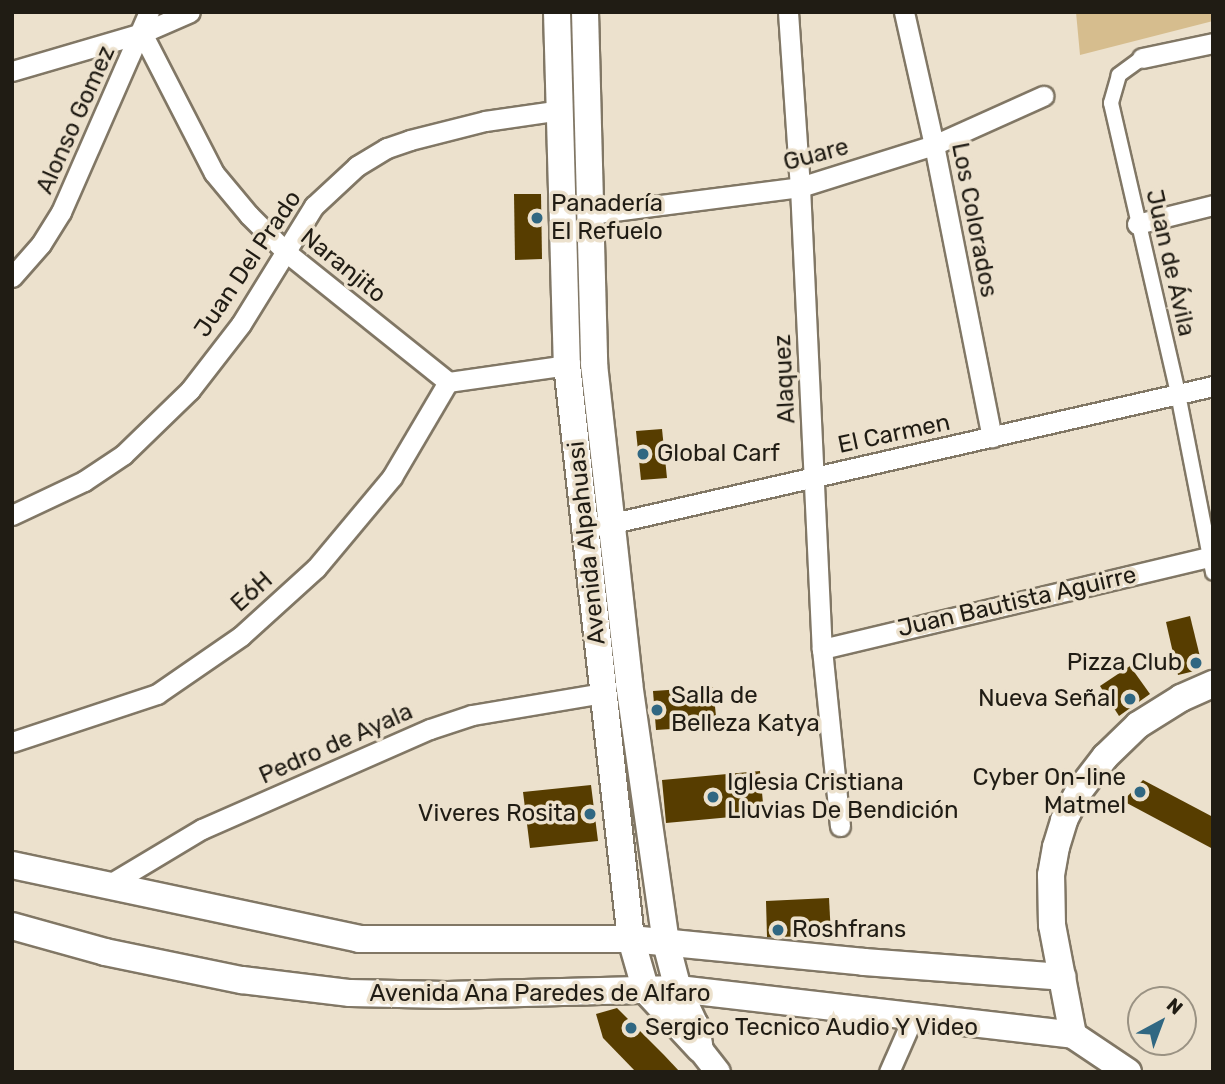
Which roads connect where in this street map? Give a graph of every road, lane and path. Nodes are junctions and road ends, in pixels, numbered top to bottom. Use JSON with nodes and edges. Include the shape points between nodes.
{"nodes":[{"id":1,"x":149,"y":12,"type":"edge"},
{"id":2,"x":190,"y":12,"type":"edge"},
{"id":3,"x":557,"y":12,"type":"edge"},
{"id":4,"x":585,"y":12,"type":"edge"},
{"id":5,"x":788,"y":12,"type":"edge"},
{"id":6,"x":904,"y":12,"type":"edge"},
{"id":7,"x":142,"y":33,"type":"junction"},
{"id":8,"x":1213,"y":43,"type":"edge"},
{"id":9,"x":1142,"y":58,"type":"joint"},
{"id":10,"x":12,"y":71,"type":"edge"},
{"id":11,"x":1043,"y":96,"type":"dead end"},
{"id":12,"x":560,"y":110,"type":"junction"},
{"id":13,"x":934,"y":145,"type":"junction"},
{"id":14,"x":800,"y":187,"type":"junction"},
{"id":15,"x":1213,"y":205,"type":"edge"},
{"id":16,"x":590,"y":214,"type":"junction"},
{"id":17,"x":1137,"y":224,"type":"junction"},
{"id":18,"x":286,"y":252,"type":"junction"},
{"id":19,"x":12,"y":277,"type":"edge"},
{"id":20,"x":567,"y":365,"type":"junction"},
{"id":21,"x":448,"y":382,"type":"junction"},
{"id":22,"x":1213,"y":386,"type":"edge"},
{"id":23,"x":1178,"y":394,"type":"junction"},
{"id":24,"x":992,"y":437,"type":"junction"},
{"id":25,"x":815,"y":476,"type":"junction"},
{"id":26,"x":12,"y":515,"type":"edge"},
{"id":27,"x":614,"y":523,"type":"junction"},
{"id":28,"x":585,"y":530,"type":"junction"},
{"id":29,"x":1211,"y":562,"type":"edge"},
{"id":30,"x":822,"y":649,"type":"junction"},
{"id":31,"x":1213,"y":684,"type":"edge"},
{"id":32,"x":603,"y":693,"type":"junction"},
{"id":33,"x":12,"y":742,"type":"edge"},
{"id":34,"x":840,"y":826,"type":"dead end"},
{"id":35,"x":12,"y":865,"type":"edge"},
{"id":36,"x":105,"y":887,"type":"junction"},
{"id":37,"x":12,"y":926,"type":"edge"},
{"id":38,"x":631,"y":939,"type":"junction"},
{"id":39,"x":666,"y":943,"type":"junction"},
{"id":40,"x":1062,"y":976,"type":"junction"},
{"id":41,"x":678,"y":989,"type":"junction"},
{"id":42,"x":646,"y":990,"type":"junction"},
{"id":43,"x":914,"y":1015,"type":"junction"},
{"id":44,"x":1073,"y":1035,"type":"junction"},
{"id":45,"x":701,"y":1049,"type":"junction"},
{"id":46,"x":718,"y":1072,"type":"edge"},
{"id":47,"x":890,"y":1072,"type":"edge"},
{"id":48,"x":1128,"y":1072,"type":"edge"}],
"edges":[{"from":1,"to":7,"type":"street","name":"Alonso Gomez"},
{"from":2,"to":7,"type":"street"},
{"from":3,"to":12,"type":"main road","name":"Avenida Alpahuasi"},
{"from":4,"to":16,"type":"main road","name":"Avenida Alpahuasi"},
{"from":5,"to":14,"type":"street","name":"Alaquez"},
{"from":6,"to":13,"type":"street","name":"Los Colorados"},
{"from":7,"to":10,"type":"street"},
{"from":7,"to":18,"type":"street","name":"Naranjito","via":[[214,173]]},
{"from":7,"to":19,"type":"street","name":"Alonso Gomez","via":[[61,212]]},
{"from":8,"to":9,"type":"street"},
{"from":9,"to":17,"type":"street","name":"Juan de Ávila","via":[[1119,75],[1111,103]]},
{"from":11,"to":13,"type":"street","name":"Guare"},
{"from":12,"to":18,"type":"street","name":"Juan Del Prado","via":[[485,121],[387,148],[357,166],[314,206]]},
{"from":12,"to":20,"type":"main road","name":"Avenida Alpahuasi"},
{"from":13,"to":14,"type":"street","name":"Guare"},
{"from":13,"to":24,"type":"street","name":"Los Colorados"},
{"from":14,"to":16,"type":"street","name":"Guare"},
{"from":14,"to":25,"type":"street","name":"Alaquez"},
{"from":15,"to":17,"type":"street"},
{"from":16,"to":27,"type":"main road","name":"Avenida Alpahuasi","via":[[594,364]]},
{"from":17,"to":23,"type":"street","name":"Juan de Ávila"},
{"from":18,"to":21,"type":"street","name":"Naranjito"},
{"from":18,"to":26,"type":"street","name":"Juan Del Prado","via":[[241,324],[190,390],[123,455],[84,481]]},
{"from":20,"to":21,"type":"street"},
{"from":20,"to":28,"type":"main road","name":"Avenida Alpahuasi"},
{"from":21,"to":33,"type":"street","name":"E6H","via":[[392,477],[316,568],[241,636],[157,694]]},
{"from":22,"to":23,"type":"street","name":"El Carmen"},
{"from":23,"to":24,"type":"street","name":"El Carmen"},
{"from":23,"to":29,"type":"street","name":"Juan de Ávila"},
{"from":24,"to":25,"type":"street","name":"El Carmen"},
{"from":25,"to":27,"type":"street","name":"El Carmen"},
{"from":25,"to":30,"type":"street","name":"Alaquez"},
{"from":27,"to":28,"type":"street","name":"El Carmen"},
{"from":27,"to":39,"type":"main road","name":"Avenida Alpahuasi","via":[[629,683]]},
{"from":28,"to":32,"type":"main road","name":"Avenida Alpahuasi"},
{"from":29,"to":30,"type":"street","name":"Juan Bautista Aguirre"},
{"from":30,"to":34,"type":"street","name":"Alaquez"},
{"from":31,"to":40,"type":"main road","via":[[1138,725],[1105,757],[1064,820],[1051,875],[1052,925]]},
{"from":32,"to":36,"type":"street","name":"Pedro de Ayala","via":[[472,715],[430,729],[202,830]]},
{"from":32,"to":38,"type":"main road","name":"Avenida Alpahuasi"},
{"from":35,"to":36,"type":"main road","name":"Avenida Ana Paredes de Alfaro"},
{"from":36,"to":38,"type":"main road","name":"Avenida Ana Paredes de Alfaro","via":[[359,939]]},
{"from":37,"to":42,"type":"main road","name":"Avenida Ana Paredes de Alfaro","via":[[105,952],[242,981],[350,993]]},
{"from":38,"to":39,"type":"main road","name":"Avenida Ana Paredes de Alfaro"},
{"from":38,"to":42,"type":"main road","name":"Avenida Alpahuasi"},
{"from":39,"to":40,"type":"main road","name":"Avenida Ana Paredes de Alfaro"},
{"from":39,"to":41,"type":"main road","name":"Avenida Alpahuasi"},
{"from":40,"to":44,"type":"main road"},
{"from":41,"to":42,"type":"main road","name":"Avenida Ana Paredes de Alfaro"},
{"from":41,"to":43,"type":"main road","name":"Avenida Ana Paredes de Alfaro"},
{"from":41,"to":45,"type":"main road","name":"Avenida Alpahuasi"},
{"from":42,"to":45,"type":"main road","name":"Avenida Alpahuasi"},
{"from":43,"to":44,"type":"main road","name":"Avenida Ana Paredes de Alfaro"},
{"from":43,"to":47,"type":"street"},
{"from":44,"to":48,"type":"main road"},
{"from":45,"to":46,"type":"street","name":"Avenida Alpahuasi"}]}
